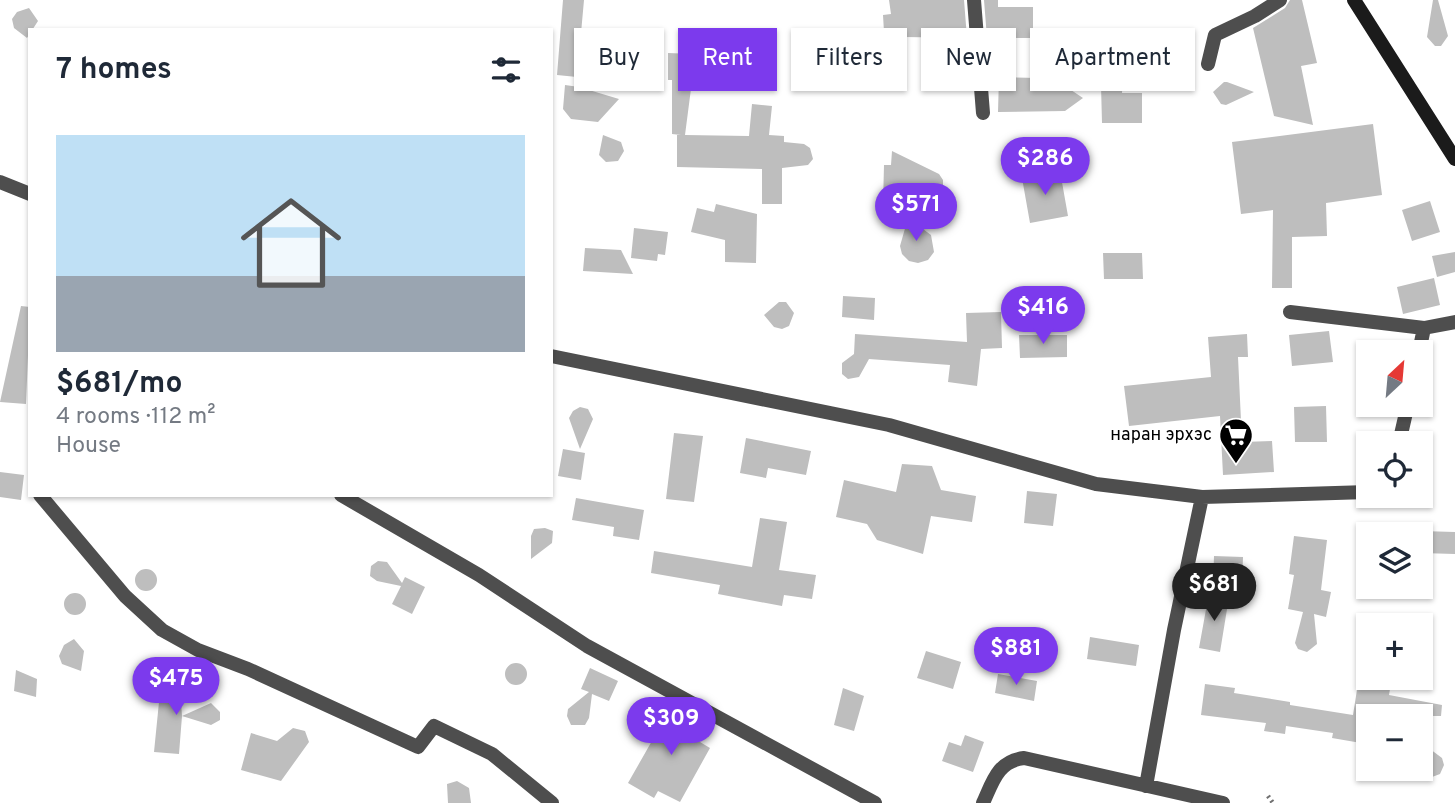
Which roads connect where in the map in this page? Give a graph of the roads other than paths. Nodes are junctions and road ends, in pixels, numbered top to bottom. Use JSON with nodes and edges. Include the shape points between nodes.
{"nodes":[{"id":1,"x":974,"y":0,"type":"edge"},
{"id":2,"x":1280,"y":0,"type":"edge"},
{"id":3,"x":1354,"y":0,"type":"edge"},
{"id":4,"x":1208,"y":64,"type":"dead end"},
{"id":5,"x":983,"y":113,"type":"dead end"},
{"id":6,"x":1455,"y":159,"type":"edge"},
{"id":7,"x":0,"y":182,"type":"edge"},
{"id":8,"x":28,"y":193,"type":"edge"},
{"id":9,"x":1290,"y":312,"type":"dead end"},
{"id":10,"x":1455,"y":322,"type":"edge"},
{"id":11,"x":1424,"y":328,"type":"junction"},
{"id":12,"x":1422,"y":340,"type":"edge"},
{"id":13,"x":553,"y":356,"type":"edge"},
{"id":14,"x":1356,"y":492,"type":"edge"},
{"id":15,"x":42,"y":497,"type":"edge"},
{"id":16,"x":344,"y":497,"type":"edge"},
{"id":17,"x":1202,"y":497,"type":"junction"},
{"id":18,"x":1146,"y":786,"type":"junction"},
{"id":19,"x":1196,"y":800,"type":"edge"},
{"id":20,"x":552,"y":803,"type":"edge"},
{"id":21,"x":875,"y":803,"type":"edge"},
{"id":22,"x":983,"y":803,"type":"edge"},
{"id":23,"x":1223,"y":803,"type":"edge"}],
"edges":[{"from":1,"to":5,"type":"street"},
{"from":2,"to":4,"type":"street","via":[[1215,35]]},
{"from":3,"to":6,"type":"main road"},
{"from":7,"to":8,"type":"street"},
{"from":9,"to":11,"type":"street"},
{"from":10,"to":11,"type":"street"},
{"from":11,"to":12,"type":"street"},
{"from":13,"to":17,"type":"street","via":[[889,425],[1096,484]]},
{"from":14,"to":17,"type":"street"},
{"from":15,"to":20,"type":"street","via":[[125,596],[162,630],[418,747],[434,726],[492,754]]},
{"from":16,"to":21,"type":"street","via":[[479,575],[587,646]]},
{"from":17,"to":18,"type":"street"},
{"from":18,"to":19,"type":"street"},
{"from":18,"to":22,"type":"street","via":[[1024,758],[1010,759],[999,768]]},
{"from":19,"to":23,"type":"street"}]}
